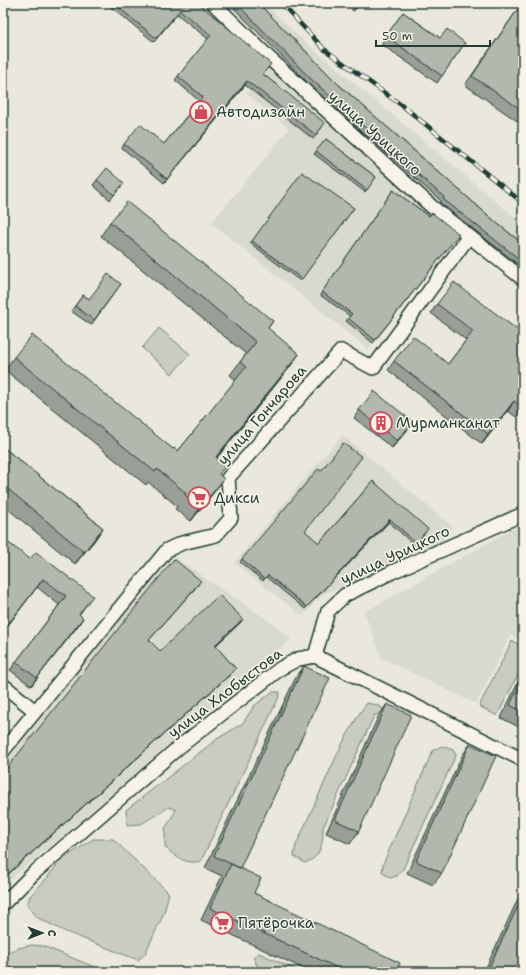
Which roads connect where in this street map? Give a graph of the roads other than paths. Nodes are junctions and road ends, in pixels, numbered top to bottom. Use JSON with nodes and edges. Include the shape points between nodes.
{"nodes":[{"id":1,"x":213,"y":3,"type":"edge"},
{"id":2,"x":469,"y":236,"type":"junction"},
{"id":3,"x":523,"y":279,"type":"edge"},
{"id":4,"x":523,"y":514,"type":"edge"},
{"id":5,"x":315,"y":656,"type":"junction"},
{"id":6,"x":3,"y":685,"type":"edge"},
{"id":7,"x":35,"y":711,"type":"junction"},
{"id":8,"x":3,"y":751,"type":"edge"},
{"id":9,"x":523,"y":760,"type":"edge"},
{"id":10,"x":3,"y":904,"type":"edge"}],
"edges":[{"from":1,"to":2,"type":"street","name":"улица Урицкого","via":[[268,57],[419,195]]},
{"from":2,"to":3,"type":"street","name":"улица Урицкого"},
{"from":2,"to":7,"type":"street","name":"улица Гончарова","via":[[373,368],[341,351],[228,478],[231,518],[221,530],[216,535],[182,543],[167,550]]},
{"from":4,"to":5,"type":"street","name":"улица Урицкого","via":[[345,595],[328,611]]},
{"from":5,"to":9,"type":"street"},
{"from":5,"to":10,"type":"street","name":"улица Хлобыстова","via":[[298,659],[281,668],[179,747],[34,873]]},
{"from":6,"to":7,"type":"street"},
{"from":7,"to":8,"type":"street","name":"улица Гончарова"}]}
